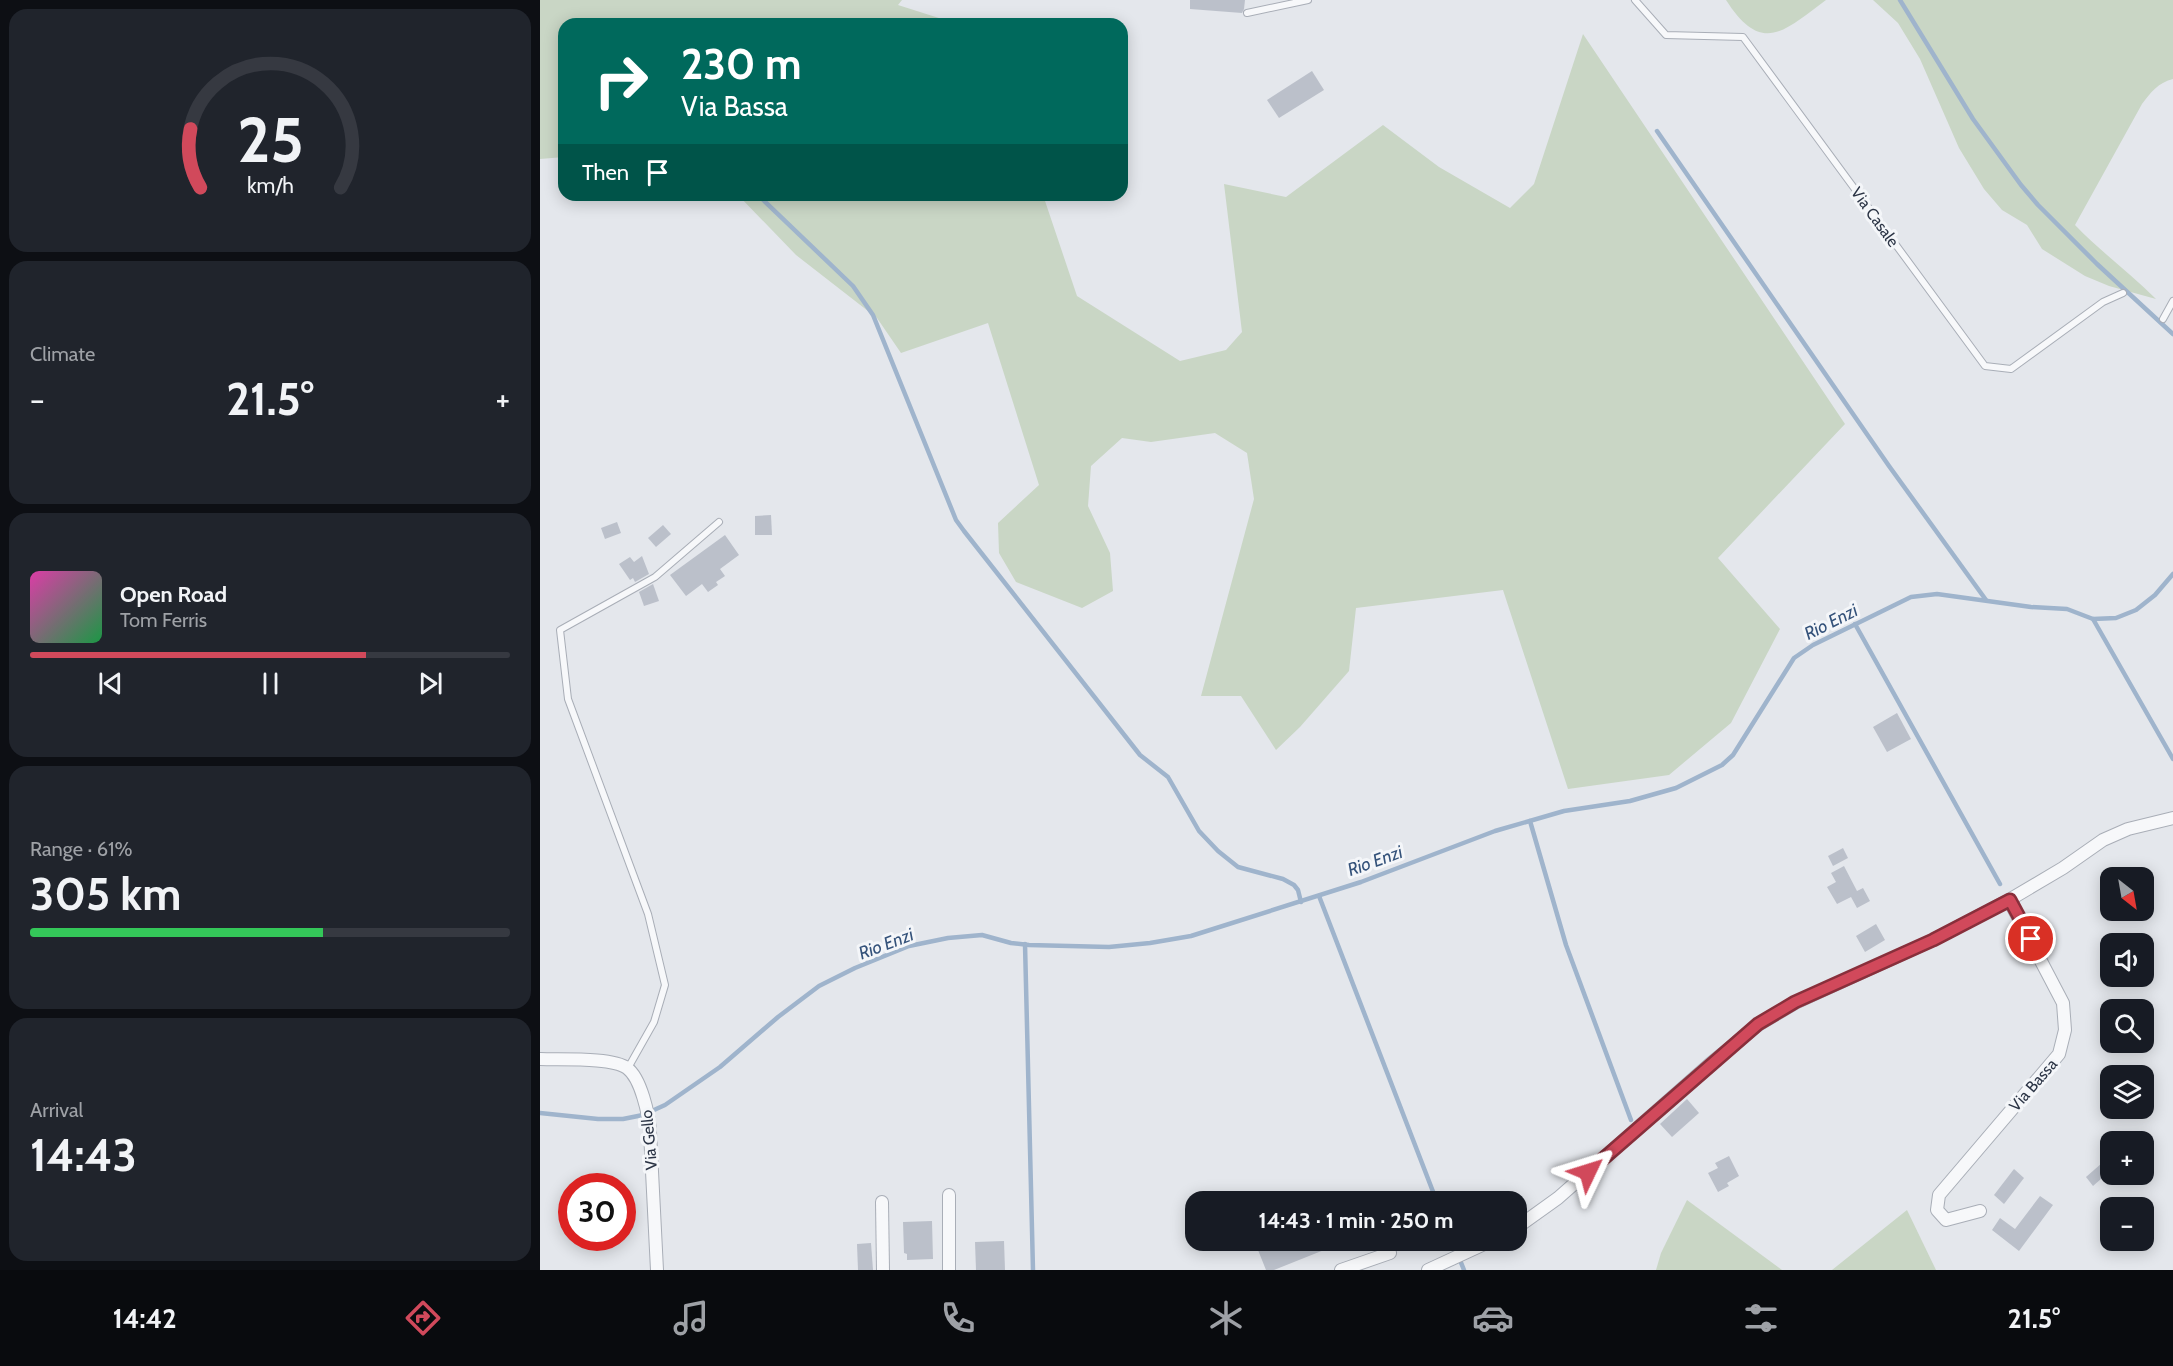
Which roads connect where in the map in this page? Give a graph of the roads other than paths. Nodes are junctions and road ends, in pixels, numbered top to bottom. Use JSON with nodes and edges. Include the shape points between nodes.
{"nodes":[{"id":1,"x":1308,"y":0,"type":"edge"},
{"id":2,"x":1635,"y":0,"type":"edge"},
{"id":3,"x":1247,"y":13,"type":"dead end"},
{"id":4,"x":2123,"y":293,"type":"dead end"},
{"id":5,"x":2173,"y":301,"type":"edge"},
{"id":6,"x":2163,"y":319,"type":"dead end"},
{"id":7,"x":719,"y":522,"type":"dead end"},
{"id":8,"x":2173,"y":818,"type":"edge"},
{"id":9,"x":2010,"y":900,"type":"junction"},
{"id":10,"x":540,"y":1059,"type":"edge"},
{"id":11,"x":628,"y":1068,"type":"junction"},
{"id":12,"x":949,"y":1195,"type":"dead end"},
{"id":13,"x":882,"y":1202,"type":"dead end"},
{"id":14,"x":1980,"y":1211,"type":"dead end"},
{"id":15,"x":1527,"y":1220,"type":"edge"},
{"id":16,"x":1471,"y":1251,"type":"edge"},
{"id":17,"x":1390,"y":1253,"type":"dead end"},
{"id":18,"x":657,"y":1270,"type":"edge"},
{"id":19,"x":883,"y":1270,"type":"edge"},
{"id":20,"x":949,"y":1270,"type":"edge"},
{"id":21,"x":1341,"y":1270,"type":"edge"},
{"id":22,"x":1428,"y":1270,"type":"edge"}],
"edges":[{"from":1,"to":3,"type":"lane"},
{"from":2,"to":4,"type":"lane","name":"Via Casale","via":[[1666,35],[1743,37],[1984,366],[2011,369],[2103,302]]},
{"from":5,"to":6,"type":"lane"},
{"from":7,"to":11,"type":"lane","via":[[655,577],[560,630],[568,699],[648,914],[665,985],[654,1022]]},
{"from":8,"to":9,"type":"street","via":[[2103,840]]},
{"from":9,"to":14,"type":"street","name":"Via Bassa","via":[[2063,1003],[2066,1030],[2059,1054],[1939,1195],[1937,1210],[1946,1220]]},
{"from":9,"to":15,"type":"street","via":[[1933,940],[1795,1002],[1758,1024],[1558,1198]]},
{"from":10,"to":11,"type":"street","via":[[610,1062]]},
{"from":11,"to":18,"type":"street","name":"Via Gello","via":[[649,1115]]},
{"from":12,"to":20,"type":"street"},
{"from":13,"to":19,"type":"street"},
{"from":16,"to":22,"type":"street"},
{"from":17,"to":21,"type":"street"}]}
